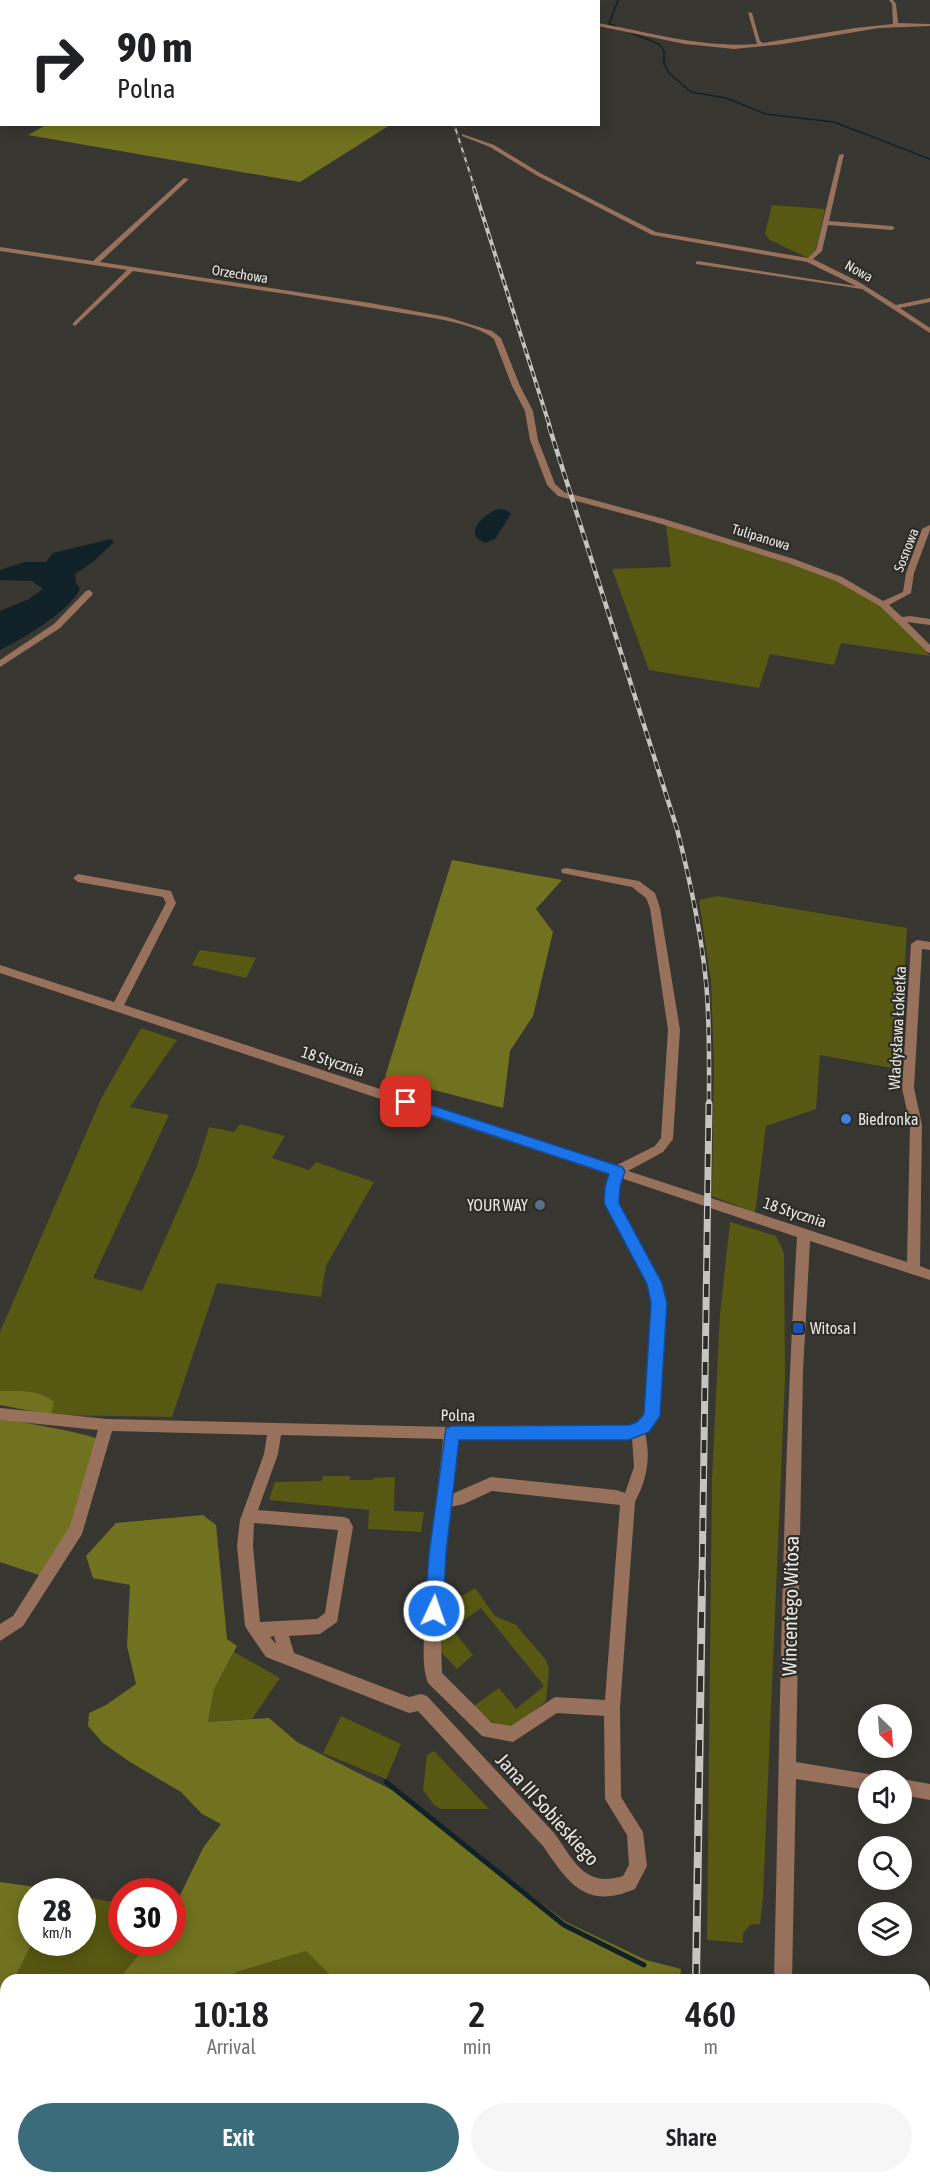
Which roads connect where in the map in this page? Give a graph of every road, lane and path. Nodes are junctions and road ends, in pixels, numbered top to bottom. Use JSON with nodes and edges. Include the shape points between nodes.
{"nodes":[{"id":1,"x":891,"y":0,"type":"edge"},
{"id":2,"x":750,"y":13,"type":"dead end"},
{"id":3,"x":600,"y":24,"type":"edge"},
{"id":4,"x":896,"y":24,"type":"junction"},
{"id":5,"x":930,"y":25,"type":"edge"},
{"id":6,"x":666,"y":32,"type":"dead end"},
{"id":7,"x":660,"y":36,"type":"junction"},
{"id":8,"x":761,"y":44,"type":"junction"},
{"id":9,"x":464,"y":135,"type":"dead end"},
{"id":10,"x":842,"y":155,"type":"dead end"},
{"id":11,"x":186,"y":179,"type":"dead end"},
{"id":12,"x":826,"y":223,"type":"junction"},
{"id":13,"x":892,"y":228,"type":"dead end"},
{"id":14,"x":0,"y":249,"type":"edge"},
{"id":15,"x":809,"y":260,"type":"junction"},
{"id":16,"x":698,"y":263,"type":"dead end"},
{"id":17,"x":94,"y":264,"type":"junction"},
{"id":18,"x":131,"y":270,"type":"junction"},
{"id":19,"x":869,"y":290,"type":"junction"},
{"id":20,"x":930,"y":300,"type":"edge"},
{"id":21,"x":895,"y":307,"type":"junction"},
{"id":22,"x":75,"y":324,"type":"dead end"},
{"id":23,"x":930,"y":332,"type":"edge"},
{"id":24,"x":561,"y":494,"type":"joint"},
{"id":25,"x":930,"y":527,"type":"edge"},
{"id":26,"x":89,"y":593,"type":"dead end"},
{"id":27,"x":883,"y":604,"type":"junction"},
{"id":28,"x":901,"y":620,"type":"junction"},
{"id":29,"x":930,"y":622,"type":"edge"},
{"id":30,"x":930,"y":650,"type":"edge"},
{"id":31,"x":0,"y":664,"type":"edge"},
{"id":32,"x":566,"y":871,"type":"dead end"},
{"id":33,"x":78,"y":878,"type":"dead end"},
{"id":34,"x":930,"y":946,"type":"edge"},
{"id":35,"x":0,"y":969,"type":"edge"},
{"id":36,"x":117,"y":1007,"type":"junction"},
{"id":37,"x":916,"y":1125,"type":"junction"},
{"id":38,"x":930,"y":1128,"type":"edge"},
{"id":39,"x":617,"y":1171,"type":"junction"},
{"id":40,"x":804,"y":1232,"type":"junction"},
{"id":41,"x":913,"y":1269,"type":"junction"},
{"id":42,"x":930,"y":1275,"type":"edge"},
{"id":43,"x":0,"y":1414,"type":"edge"},
{"id":44,"x":107,"y":1425,"type":"junction"},
{"id":45,"x":275,"y":1428,"type":"junction"},
{"id":46,"x":637,"y":1431,"type":"junction"},
{"id":47,"x":452,"y":1433,"type":"junction"},
{"id":48,"x":628,"y":1501,"type":"junction"},
{"id":49,"x":443,"y":1502,"type":"junction"},
{"id":50,"x":249,"y":1515,"type":"junction"},
{"id":51,"x":280,"y":1629,"type":"junction"},
{"id":52,"x":256,"y":1630,"type":"junction"},
{"id":53,"x":0,"y":1633,"type":"edge"},
{"id":54,"x":287,"y":1658,"type":"junction"},
{"id":55,"x":612,"y":1708,"type":"junction"},
{"id":56,"x":786,"y":1769,"type":"junction"},
{"id":57,"x":858,"y":1780,"type":"edge"},
{"id":58,"x":912,"y":1789,"type":"edge"},
{"id":59,"x":930,"y":1792,"type":"edge"},
{"id":60,"x":783,"y":1974,"type":"edge"}],
"edges":[{"from":1,"to":4,"type":"street"},
{"from":2,"to":8,"type":"street"},
{"from":3,"to":7,"type":"street"},
{"from":4,"to":5,"type":"street"},
{"from":4,"to":8,"type":"street"},
{"from":6,"to":7,"type":"street"},
{"from":7,"to":8,"type":"street","via":[[723,47]]},
{"from":9,"to":15,"type":"street","name":"Nowa","via":[[492,146],[654,234]]},
{"from":10,"to":12,"type":"street"},
{"from":11,"to":17,"type":"street"},
{"from":12,"to":13,"type":"street"},
{"from":12,"to":15,"type":"street","via":[[819,251]]},
{"from":14,"to":17,"type":"street","name":"Orzechowa"},
{"from":15,"to":19,"type":"street","name":"Nowa"},
{"from":16,"to":19,"type":"street"},
{"from":17,"to":18,"type":"street","name":"Orzechowa"},
{"from":18,"to":22,"type":"street"},
{"from":18,"to":24,"type":"street","name":"Orzechowa","via":[[370,305],[476,326],[497,338],[529,411],[534,440],[551,485]]},
{"from":19,"to":21,"type":"street","name":"Nowa"},
{"from":20,"to":21,"type":"street"},
{"from":21,"to":23,"type":"street","name":"Nowa"},
{"from":24,"to":27,"type":"street","name":"Tulipanowa","via":[[791,561],[856,587]]},
{"from":25,"to":27,"type":"street","name":"Sosnowa","via":[[910,573],[907,593]]},
{"from":26,"to":31,"type":"street","via":[[57,626]]},
{"from":27,"to":28,"type":"street","name":"Tulipanowa"},
{"from":28,"to":29,"type":"street"},
{"from":28,"to":30,"type":"street","name":"Tulipanowa"},
{"from":32,"to":39,"type":"street","via":[[635,884],[651,896],[655,908],[674,1030],[667,1139],[659,1149]]},
{"from":33,"to":36,"type":"street","via":[[167,894],[171,903]]},
{"from":34,"to":37,"type":"street","name":"Władysława Łokietka","via":[[917,944],[908,1088]]},
{"from":35,"to":36,"type":"street","name":"18 Stycznia"},
{"from":36,"to":39,"type":"street","name":"18 Stycznia"},
{"from":37,"to":38,"type":"street"},
{"from":37,"to":41,"type":"street","name":"Władysława Łokietka"},
{"from":39,"to":40,"type":"street","name":"18 Stycznia"},
{"from":39,"to":46,"type":"street","via":[[612,1203],[655,1283],[659,1303],[652,1416]]},
{"from":40,"to":41,"type":"street","name":"18 Stycznia"},
{"from":40,"to":56,"type":"street","name":"Wincentego Witosa","via":[[796,1371]]},
{"from":41,"to":42,"type":"street","name":"18 Stycznia"},
{"from":43,"to":44,"type":"street","name":"Polna"},
{"from":44,"to":45,"type":"street","name":"Polna"},
{"from":44,"to":53,"type":"street","via":[[77,1529],[18,1621]]},
{"from":45,"to":47,"type":"street","name":"Polna"},
{"from":45,"to":50,"type":"street","via":[[271,1454]]},
{"from":46,"to":47,"type":"street","name":"Polna"},
{"from":46,"to":48,"type":"street","name":"Jana III Sobieskiego","via":[[643,1458],[638,1483]]},
{"from":47,"to":49,"type":"street","name":"Jana III Sobieskiego"},
{"from":48,"to":49,"type":"street","via":[[491,1484]]},
{"from":48,"to":55,"type":"street","name":"Jana III Sobieskiego"},
{"from":49,"to":55,"type":"street","name":"Jana III Sobieskiego","via":[[431,1652],[434,1677],[488,1730],[513,1734],[555,1705]]},
{"from":50,"to":51,"type":"street","via":[[346,1527],[332,1617],[320,1626]]},
{"from":50,"to":52,"type":"street","via":[[245,1546],[249,1602]]},
{"from":51,"to":52,"type":"street"},
{"from":51,"to":54,"type":"street"},
{"from":52,"to":54,"type":"street","via":[[272,1652]]},
{"from":54,"to":55,"type":"street","name":"Jana III Sobieskiego","via":[[409,1705],[421,1702],[583,1882],[604,1889],[629,1883],[638,1866],[635,1832],[613,1799]]},
{"from":56,"to":57,"type":"street"},
{"from":56,"to":60,"type":"street","name":"Wincentego Witosa"},
{"from":58,"to":59,"type":"street"}]}
